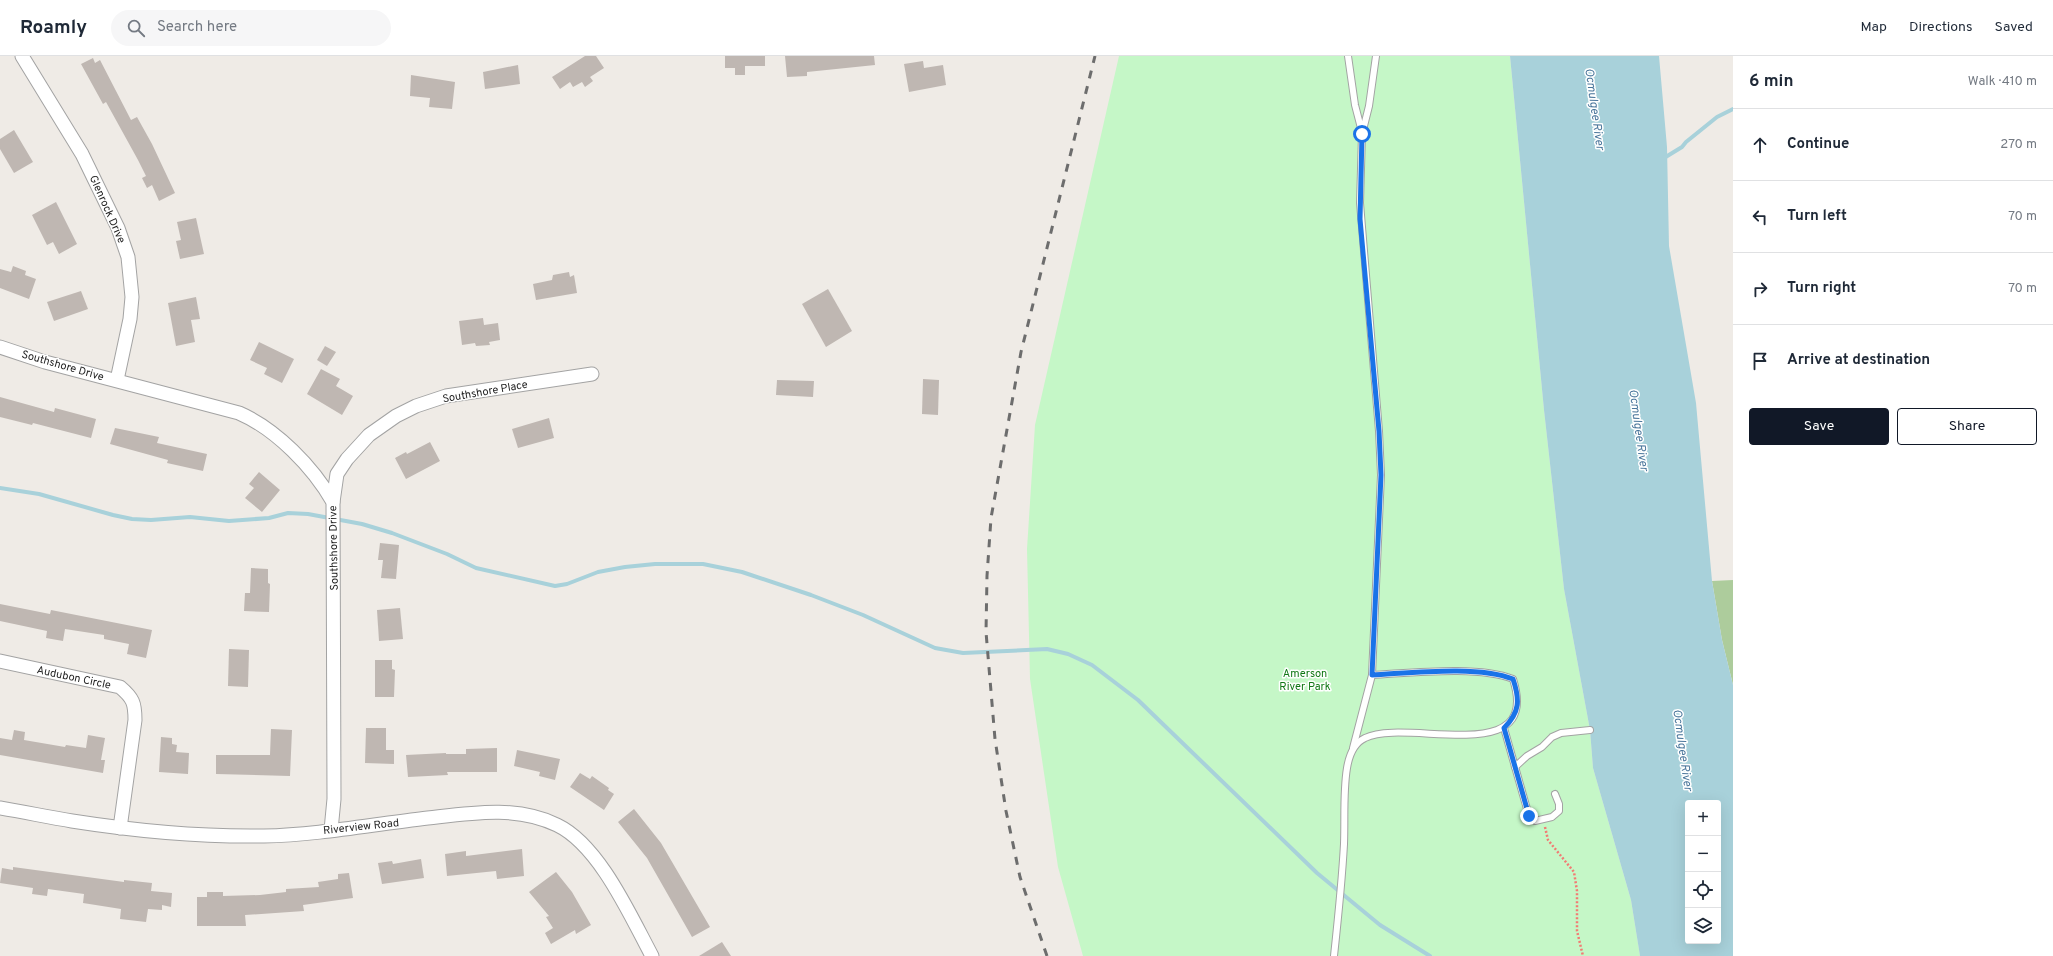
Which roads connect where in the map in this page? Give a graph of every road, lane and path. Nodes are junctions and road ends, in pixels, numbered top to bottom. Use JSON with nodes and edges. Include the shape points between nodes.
{"nodes":[{"id":1,"x":22,"y":56,"type":"edge"},
{"id":2,"x":1348,"y":56,"type":"edge"},
{"id":3,"x":1376,"y":56,"type":"edge"},
{"id":4,"x":1362,"y":134,"type":"junction"},
{"id":5,"x":0,"y":347,"type":"edge"},
{"id":6,"x":592,"y":374,"type":"dead end"},
{"id":7,"x":117,"y":380,"type":"junction"},
{"id":8,"x":333,"y":502,"type":"junction"},
{"id":9,"x":0,"y":661,"type":"edge"},
{"id":10,"x":1372,"y":675,"type":"junction"},
{"id":11,"x":1504,"y":728,"type":"junction"},
{"id":12,"x":1590,"y":730,"type":"dead end"},
{"id":13,"x":1353,"y":748,"type":"junction"},
{"id":14,"x":1515,"y":767,"type":"junction"},
{"id":15,"x":1555,"y":794,"type":"dead end"},
{"id":16,"x":0,"y":808,"type":"edge"},
{"id":17,"x":1543,"y":820,"type":"junction"},
{"id":18,"x":120,"y":828,"type":"junction"},
{"id":19,"x":331,"y":830,"type":"junction"},
{"id":20,"x":652,"y":956,"type":"edge"},
{"id":21,"x":1334,"y":956,"type":"edge"},
{"id":22,"x":1583,"y":956,"type":"edge"}],
"edges":[{"from":1,"to":7,"type":"street","name":"Glenrock Drive","via":[[82,154],[118,228],[128,257],[132,297]]},
{"from":2,"to":4,"type":"lane"},
{"from":3,"to":4,"type":"lane"},
{"from":4,"to":10,"type":"lane","via":[[1360,219],[1381,475]]},
{"from":5,"to":7,"type":"street","name":"Southshore Drive","via":[[45,362]]},
{"from":6,"to":8,"type":"street","name":"Southshore Place","via":[[446,396],[416,406],[369,435],[347,459],[337,474]]},
{"from":7,"to":8,"type":"street","name":"Southshore Drive","via":[[251,418],[294,453],[322,482]]},
{"from":8,"to":19,"type":"street","name":"Southshore Drive","via":[[334,799]]},
{"from":9,"to":18,"type":"street","name":"Audubon Circle","via":[[120,687],[131,696],[135,720]]},
{"from":10,"to":11,"type":"lane","via":[[1449,671],[1513,679],[1518,704],[1515,717]]},
{"from":10,"to":13,"type":"lane"},
{"from":11,"to":13,"type":"lane","via":[[1493,733],[1479,734],[1385,732],[1365,738]]},
{"from":11,"to":14,"type":"lane"},
{"from":12,"to":14,"type":"lane","via":[[1561,733],[1552,737]]},
{"from":13,"to":21,"type":"lane","via":[[1347,768],[1342,877]]},
{"from":14,"to":17,"type":"lane","via":[[1529,816],[1535,821]]},
{"from":15,"to":17,"type":"lane","via":[[1559,811],[1552,818]]},
{"from":16,"to":18,"type":"street","name":"Riverview Road"},
{"from":17,"to":22,"type":"path","via":[[1548,840],[1574,872],[1577,891],[1577,931]]},
{"from":18,"to":19,"type":"street","name":"Riverview Road","via":[[198,835],[266,836]]},
{"from":19,"to":20,"type":"street","name":"Riverview Road","via":[[503,812],[519,813],[558,825],[573,835],[597,861]]}]}
